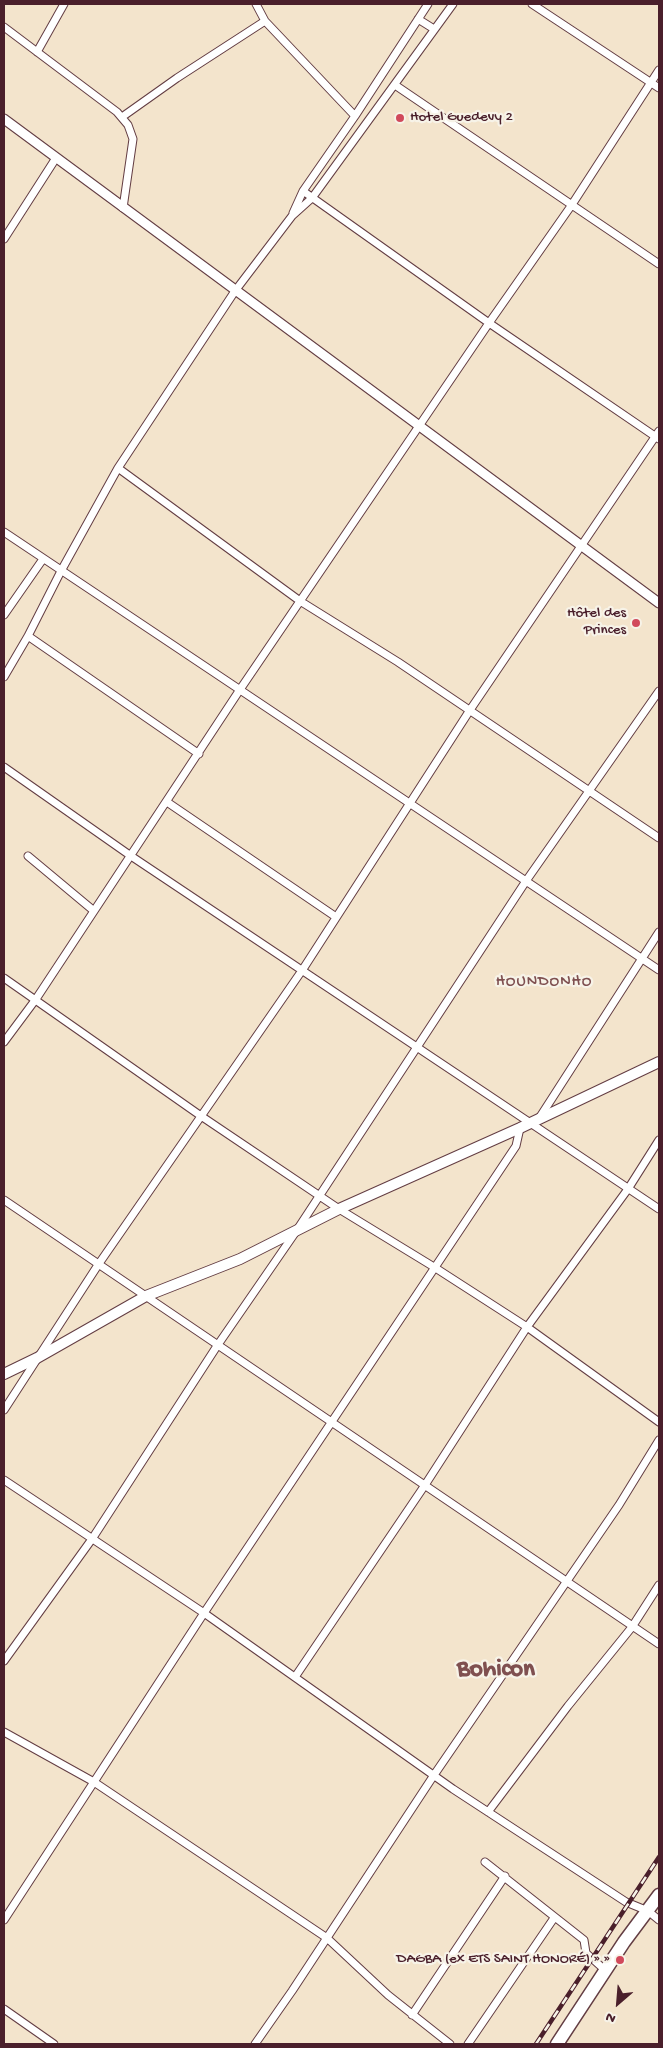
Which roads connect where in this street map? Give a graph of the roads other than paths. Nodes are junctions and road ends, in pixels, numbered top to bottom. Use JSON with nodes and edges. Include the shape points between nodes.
{"nodes":[{"id":1,"x":64,"y":4,"type":"edge"},
{"id":2,"x":256,"y":4,"type":"edge"},
{"id":3,"x":428,"y":4,"type":"edge"},
{"id":4,"x":453,"y":4,"type":"edge"},
{"id":5,"x":532,"y":4,"type":"edge"},
{"id":6,"x":418,"y":19,"type":"junction"},
{"id":7,"x":266,"y":21,"type":"junction"},
{"id":8,"x":4,"y":27,"type":"edge"},
{"id":9,"x":434,"y":29,"type":"junction"},
{"id":10,"x":37,"y":52,"type":"junction"},
{"id":11,"x":659,"y":70,"type":"edge"},
{"id":12,"x":651,"y":83,"type":"junction"},
{"id":13,"x":395,"y":85,"type":"junction"},
{"id":14,"x":659,"y":88,"type":"edge"},
{"id":15,"x":355,"y":116,"type":"junction"},
{"id":16,"x":122,"y":118,"type":"junction"},
{"id":17,"x":4,"y":119,"type":"edge"},
{"id":18,"x":56,"y":158,"type":"junction"},
{"id":19,"x":303,"y":191,"type":"junction"},
{"id":20,"x":312,"y":198,"type":"junction"},
{"id":21,"x":571,"y":206,"type":"junction"},
{"id":22,"x":123,"y":208,"type":"junction"},
{"id":23,"x":292,"y":216,"type":"junction"},
{"id":24,"x":4,"y":239,"type":"edge"},
{"id":25,"x":659,"y":264,"type":"edge"},
{"id":26,"x":235,"y":291,"type":"junction"},
{"id":27,"x":489,"y":323,"type":"junction"},
{"id":28,"x":420,"y":425,"type":"junction"},
{"id":29,"x":658,"y":435,"type":"edge"},
{"id":30,"x":118,"y":468,"type":"junction"},
{"id":31,"x":4,"y":532,"type":"edge"},
{"id":32,"x":581,"y":546,"type":"junction"},
{"id":33,"x":43,"y":559,"type":"junction"},
{"id":34,"x":61,"y":570,"type":"junction"},
{"id":35,"x":300,"y":601,"type":"junction"},
{"id":36,"x":659,"y":603,"type":"edge"},
{"id":37,"x":4,"y":615,"type":"edge"},
{"id":38,"x":28,"y":636,"type":"junction"},
{"id":39,"x":4,"y":662,"type":"edge"},
{"id":40,"x":11,"y":667,"type":"junction"},
{"id":41,"x":4,"y":677,"type":"edge"},
{"id":42,"x":239,"y":691,"type":"junction"},
{"id":43,"x":659,"y":692,"type":"edge"},
{"id":44,"x":470,"y":710,"type":"junction"},
{"id":45,"x":199,"y":754,"type":"junction"},
{"id":46,"x":4,"y":767,"type":"edge"},
{"id":47,"x":588,"y":790,"type":"junction"},
{"id":48,"x":167,"y":802,"type":"junction"},
{"id":49,"x":410,"y":804,"type":"junction"},
{"id":50,"x":659,"y":838,"type":"edge"},
{"id":51,"x":28,"y":856,"type":"dead end"},
{"id":52,"x":131,"y":856,"type":"junction"},
{"id":53,"x":526,"y":881,"type":"junction"},
{"id":54,"x":94,"y":911,"type":"junction"},
{"id":55,"x":336,"y":917,"type":"junction"},
{"id":56,"x":659,"y":932,"type":"edge"},
{"id":57,"x":642,"y":958,"type":"junction"},
{"id":58,"x":303,"y":969,"type":"junction"},
{"id":59,"x":659,"y":970,"type":"edge"},
{"id":60,"x":4,"y":978,"type":"edge"},
{"id":61,"x":36,"y":999,"type":"junction"},
{"id":62,"x":4,"y":1042,"type":"edge"},
{"id":63,"x":416,"y":1046,"type":"junction"},
{"id":64,"x":659,"y":1062,"type":"edge"},
{"id":65,"x":200,"y":1116,"type":"junction"},
{"id":66,"x":540,"y":1117,"type":"junction"},
{"id":67,"x":524,"y":1125,"type":"junction"},
{"id":68,"x":659,"y":1140,"type":"edge"},
{"id":69,"x":628,"y":1189,"type":"junction"},
{"id":70,"x":319,"y":1194,"type":"junction"},
{"id":71,"x":4,"y":1200,"type":"edge"},
{"id":72,"x":339,"y":1209,"type":"junction"},
{"id":73,"x":659,"y":1209,"type":"edge"},
{"id":74,"x":297,"y":1230,"type":"junction"},
{"id":75,"x":98,"y":1265,"type":"junction"},
{"id":76,"x":434,"y":1267,"type":"junction"},
{"id":77,"x":146,"y":1296,"type":"junction"},
{"id":78,"x":527,"y":1327,"type":"junction"},
{"id":79,"x":217,"y":1346,"type":"junction"},
{"id":80,"x":37,"y":1358,"type":"junction"},
{"id":81,"x":4,"y":1374,"type":"edge"},
{"id":82,"x":4,"y":1410,"type":"edge"},
{"id":83,"x":659,"y":1422,"type":"edge"},
{"id":84,"x":332,"y":1423,"type":"junction"},
{"id":85,"x":659,"y":1440,"type":"edge"},
{"id":86,"x":4,"y":1480,"type":"edge"},
{"id":87,"x":424,"y":1485,"type":"junction"},
{"id":88,"x":92,"y":1539,"type":"junction"},
{"id":89,"x":566,"y":1583,"type":"junction"},
{"id":90,"x":659,"y":1584,"type":"edge"},
{"id":91,"x":204,"y":1613,"type":"junction"},
{"id":92,"x":632,"y":1627,"type":"junction"},
{"id":93,"x":659,"y":1644,"type":"edge"},
{"id":94,"x":4,"y":1661,"type":"edge"},
{"id":95,"x":295,"y":1677,"type":"junction"},
{"id":96,"x":4,"y":1732,"type":"edge"},
{"id":97,"x":434,"y":1775,"type":"junction"},
{"id":98,"x":94,"y":1782,"type":"junction"},
{"id":99,"x":488,"y":1812,"type":"junction"},
{"id":100,"x":485,"y":1862,"type":"dead end"},
{"id":101,"x":505,"y":1876,"type":"junction"},
{"id":102,"x":659,"y":1895,"type":"edge"},
{"id":103,"x":648,"y":1911,"type":"junction"},
{"id":104,"x":554,"y":1918,"type":"junction"},
{"id":105,"x":4,"y":1920,"type":"edge"},
{"id":106,"x":659,"y":1920,"type":"edge"},
{"id":107,"x":327,"y":1938,"type":"junction"},
{"id":108,"x":606,"y":1971,"type":"junction"},
{"id":109,"x":4,"y":2009,"type":"edge"},
{"id":110,"x":412,"y":2015,"type":"junction"},
{"id":111,"x":54,"y":2044,"type":"edge"},
{"id":112,"x":255,"y":2044,"type":"edge"},
{"id":113,"x":450,"y":2044,"type":"edge"},
{"id":114,"x":468,"y":2044,"type":"edge"},
{"id":115,"x":557,"y":2044,"type":"edge"}],
"edges":[{"from":1,"to":10,"type":"street"},
{"from":2,"to":7,"type":"street"},
{"from":3,"to":6,"type":"street"},
{"from":4,"to":9,"type":"street"},
{"from":5,"to":12,"type":"street"},
{"from":6,"to":9,"type":"street"},
{"from":6,"to":15,"type":"street"},
{"from":7,"to":15,"type":"street"},
{"from":7,"to":16,"type":"street"},
{"from":8,"to":10,"type":"street"},
{"from":9,"to":13,"type":"street"},
{"from":10,"to":16,"type":"street"},
{"from":11,"to":12,"type":"street"},
{"from":12,"to":14,"type":"street"},
{"from":12,"to":21,"type":"street"},
{"from":13,"to":20,"type":"street"},
{"from":13,"to":21,"type":"street"},
{"from":15,"to":19,"type":"street"},
{"from":16,"to":22,"type":"street","via":[[133,139]]},
{"from":17,"to":18,"type":"street"},
{"from":18,"to":22,"type":"street"},
{"from":18,"to":24,"type":"street"},
{"from":19,"to":20,"type":"street"},
{"from":19,"to":23,"type":"street"},
{"from":20,"to":23,"type":"street"},
{"from":20,"to":27,"type":"street"},
{"from":21,"to":25,"type":"street"},
{"from":21,"to":27,"type":"street"},
{"from":22,"to":26,"type":"street"},
{"from":23,"to":26,"type":"street"},
{"from":26,"to":28,"type":"street"},
{"from":26,"to":30,"type":"street"},
{"from":27,"to":28,"type":"street"},
{"from":27,"to":29,"type":"street"},
{"from":28,"to":32,"type":"street"},
{"from":28,"to":35,"type":"street"},
{"from":29,"to":32,"type":"street"},
{"from":30,"to":34,"type":"street"},
{"from":30,"to":35,"type":"street"},
{"from":31,"to":33,"type":"street"},
{"from":32,"to":36,"type":"street"},
{"from":32,"to":44,"type":"street"},
{"from":33,"to":34,"type":"street"},
{"from":33,"to":37,"type":"street"},
{"from":34,"to":38,"type":"street"},
{"from":34,"to":42,"type":"street"},
{"from":35,"to":42,"type":"street"},
{"from":35,"to":44,"type":"street"},
{"from":38,"to":40,"type":"street"},
{"from":38,"to":45,"type":"street"},
{"from":39,"to":40,"type":"street"},
{"from":40,"to":41,"type":"street"},
{"from":42,"to":45,"type":"street"},
{"from":42,"to":49,"type":"street"},
{"from":43,"to":47,"type":"street"},
{"from":44,"to":47,"type":"street"},
{"from":44,"to":49,"type":"street"},
{"from":45,"to":48,"type":"street"},
{"from":46,"to":52,"type":"street"},
{"from":47,"to":50,"type":"street"},
{"from":47,"to":53,"type":"street"},
{"from":48,"to":52,"type":"street"},
{"from":48,"to":55,"type":"street"},
{"from":49,"to":53,"type":"street"},
{"from":49,"to":55,"type":"street"},
{"from":51,"to":54,"type":"street"},
{"from":52,"to":54,"type":"street"},
{"from":52,"to":58,"type":"street"},
{"from":53,"to":57,"type":"street"},
{"from":53,"to":63,"type":"street"},
{"from":54,"to":61,"type":"street"},
{"from":55,"to":58,"type":"street"},
{"from":56,"to":57,"type":"street"},
{"from":57,"to":59,"type":"street"},
{"from":57,"to":66,"type":"street"},
{"from":58,"to":63,"type":"street"},
{"from":58,"to":65,"type":"street"},
{"from":60,"to":61,"type":"street"},
{"from":61,"to":62,"type":"street"},
{"from":61,"to":65,"type":"street"},
{"from":63,"to":67,"type":"street"},
{"from":63,"to":70,"type":"street"},
{"from":64,"to":66,"type":"main road"},
{"from":65,"to":70,"type":"street"},
{"from":65,"to":75,"type":"street"},
{"from":66,"to":67,"type":"main road"},
{"from":67,"to":69,"type":"street"},
{"from":67,"to":72,"type":"main road"},
{"from":67,"to":76,"type":"street","via":[[516,1146]]},
{"from":68,"to":69,"type":"street"},
{"from":69,"to":73,"type":"street"},
{"from":69,"to":78,"type":"street"},
{"from":70,"to":72,"type":"street"},
{"from":70,"to":74,"type":"street"},
{"from":71,"to":75,"type":"street"},
{"from":72,"to":74,"type":"main road"},
{"from":72,"to":76,"type":"street"},
{"from":74,"to":77,"type":"main road","via":[[240,1258]]},
{"from":74,"to":79,"type":"street"},
{"from":75,"to":77,"type":"street"},
{"from":75,"to":80,"type":"street"},
{"from":76,"to":78,"type":"street"},
{"from":76,"to":84,"type":"street"},
{"from":77,"to":79,"type":"street"},
{"from":77,"to":80,"type":"main road"},
{"from":78,"to":83,"type":"street"},
{"from":78,"to":87,"type":"street"},
{"from":79,"to":84,"type":"street"},
{"from":79,"to":88,"type":"street"},
{"from":80,"to":81,"type":"main road"},
{"from":80,"to":82,"type":"street"},
{"from":84,"to":87,"type":"street"},
{"from":84,"to":91,"type":"street"},
{"from":85,"to":89,"type":"street"},
{"from":86,"to":88,"type":"street"},
{"from":87,"to":89,"type":"street"},
{"from":87,"to":95,"type":"street"},
{"from":88,"to":91,"type":"street"},
{"from":88,"to":94,"type":"street"},
{"from":89,"to":92,"type":"street"},
{"from":89,"to":97,"type":"street"},
{"from":90,"to":92,"type":"street"},
{"from":91,"to":95,"type":"street"},
{"from":91,"to":98,"type":"street"},
{"from":92,"to":93,"type":"street"},
{"from":92,"to":99,"type":"street"},
{"from":95,"to":97,"type":"street"},
{"from":96,"to":98,"type":"street"},
{"from":97,"to":99,"type":"street"},
{"from":97,"to":107,"type":"street"},
{"from":98,"to":105,"type":"street"},
{"from":98,"to":107,"type":"street"},
{"from":99,"to":103,"type":"street","via":[[626,1902]]},
{"from":100,"to":101,"type":"street"},
{"from":101,"to":104,"type":"street"},
{"from":101,"to":110,"type":"street"},
{"from":102,"to":103,"type":"highway"},
{"from":103,"to":106,"type":"street"},
{"from":103,"to":108,"type":"highway"},
{"from":104,"to":108,"type":"street","via":[[584,1940],[586,1953]]},
{"from":104,"to":114,"type":"street"},
{"from":107,"to":110,"type":"street"},
{"from":107,"to":112,"type":"street"},
{"from":108,"to":115,"type":"highway"},
{"from":109,"to":111,"type":"street"},
{"from":110,"to":113,"type":"street"}]}
